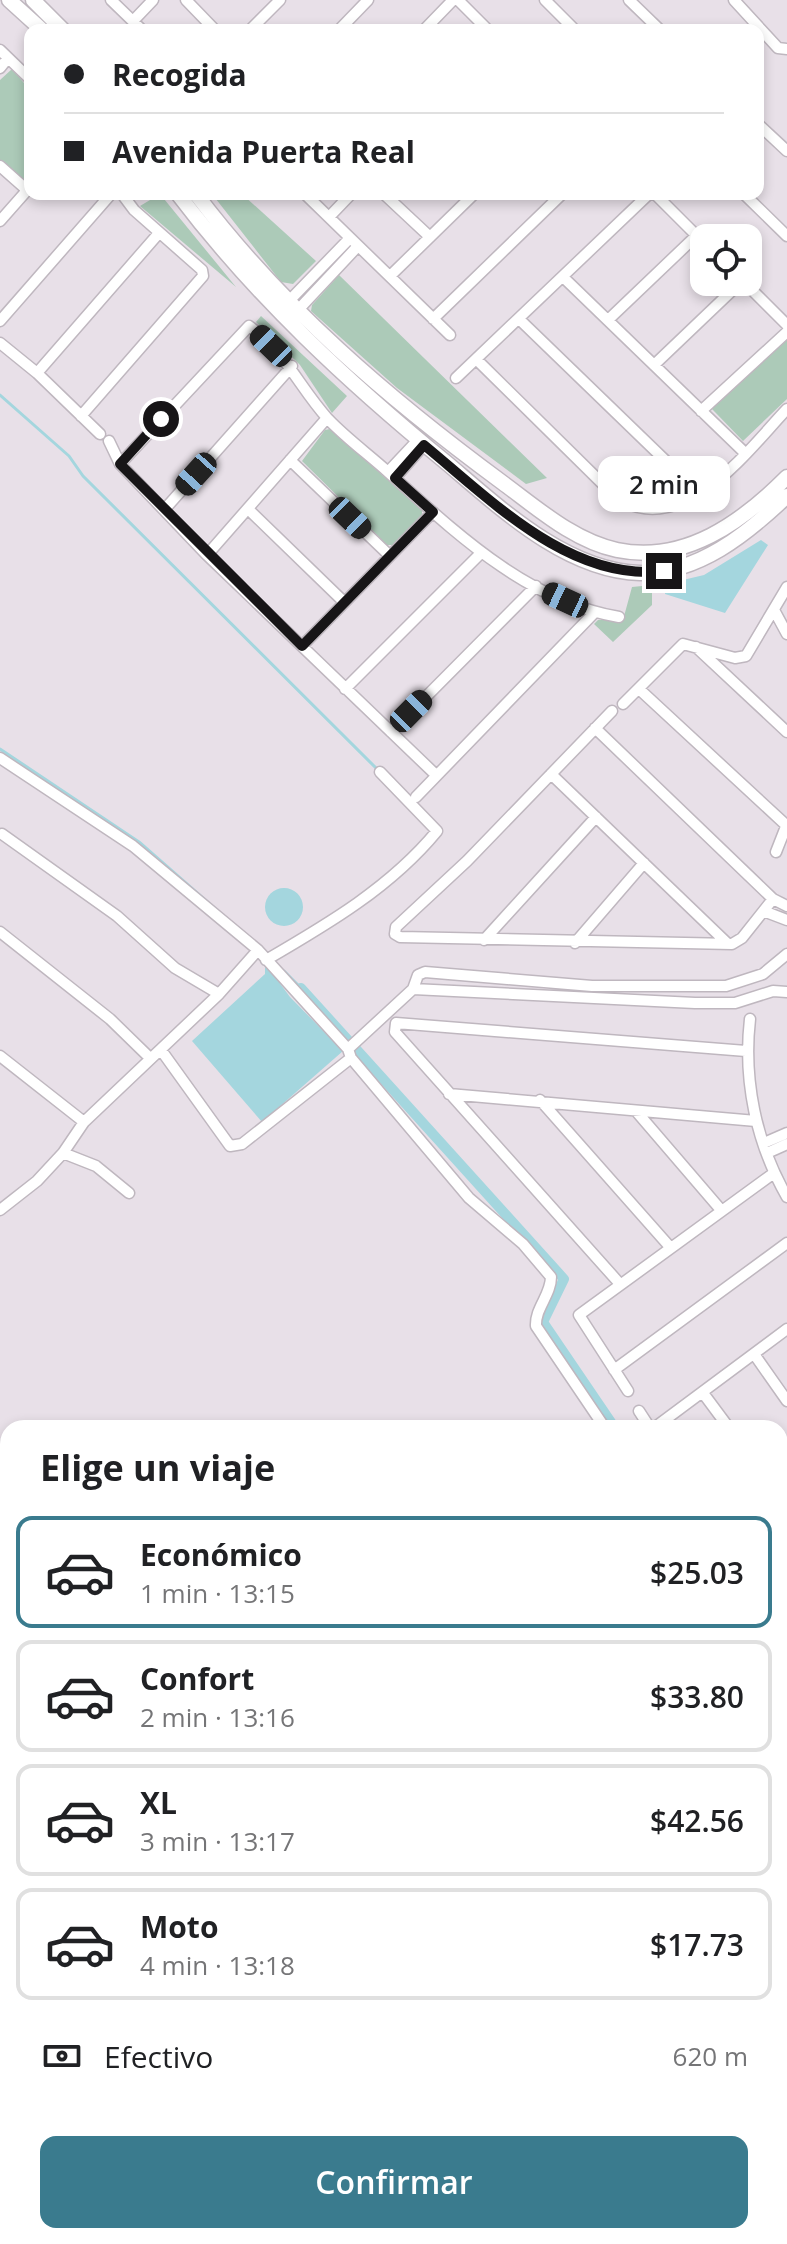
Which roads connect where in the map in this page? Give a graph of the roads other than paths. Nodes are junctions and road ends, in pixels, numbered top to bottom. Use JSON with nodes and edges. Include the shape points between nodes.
{"nodes":[{"id":1,"x":9,"y":0,"type":"edge"},
{"id":2,"x":33,"y":0,"type":"edge"},
{"id":3,"x":111,"y":0,"type":"edge"},
{"id":4,"x":153,"y":0,"type":"edge"},
{"id":5,"x":186,"y":0,"type":"edge"},
{"id":6,"x":279,"y":0,"type":"edge"},
{"id":7,"x":368,"y":0,"type":"edge"},
{"id":8,"x":456,"y":0,"type":"edge"},
{"id":9,"x":545,"y":0,"type":"edge"},
{"id":10,"x":629,"y":0,"type":"edge"},
{"id":11,"x":734,"y":0,"type":"edge"},
{"id":12,"x":133,"y":21,"type":"junction"},
{"id":13,"x":35,"y":24,"type":"edge"},
{"id":14,"x":57,"y":24,"type":"edge"},
{"id":15,"x":136,"y":24,"type":"edge"},
{"id":16,"x":209,"y":24,"type":"edge"},
{"id":17,"x":256,"y":24,"type":"edge"},
{"id":18,"x":345,"y":24,"type":"edge"},
{"id":19,"x":430,"y":24,"type":"edge"},
{"id":20,"x":482,"y":24,"type":"edge"},
{"id":21,"x":569,"y":24,"type":"edge"},
{"id":22,"x":654,"y":24,"type":"edge"},
{"id":23,"x":756,"y":24,"type":"edge"},
{"id":24,"x":764,"y":33,"type":"edge"},
{"id":25,"x":787,"y":49,"type":"edge"},
{"id":26,"x":4,"y":54,"type":"edge"},
{"id":27,"x":0,"y":68,"type":"edge"},
{"id":28,"x":24,"y":73,"type":"edge"},
{"id":29,"x":764,"y":130,"type":"edge"},
{"id":30,"x":787,"y":151,"type":"edge"},
{"id":31,"x":0,"y":166,"type":"edge"},
{"id":32,"x":24,"y":184,"type":"edge"},
{"id":33,"x":24,"y":194,"type":"edge"},
{"id":34,"x":106,"y":200,"type":"edge"},
{"id":35,"x":128,"y":200,"type":"edge"},
{"id":36,"x":183,"y":200,"type":"edge"},
{"id":37,"x":201,"y":200,"type":"edge"},
{"id":38,"x":311,"y":200,"type":"edge"},
{"id":39,"x":345,"y":200,"type":"edge"},
{"id":40,"x":390,"y":200,"type":"edge"},
{"id":41,"x":468,"y":200,"type":"edge"},
{"id":42,"x":556,"y":200,"type":"edge"},
{"id":43,"x":646,"y":200,"type":"edge"},
{"id":44,"x":658,"y":200,"type":"edge"},
{"id":45,"x":750,"y":200,"type":"edge"},
{"id":46,"x":329,"y":217,"type":"junction"},
{"id":47,"x":0,"y":221,"type":"edge"},
{"id":48,"x":690,"y":230,"type":"edge"},
{"id":49,"x":159,"y":233,"type":"junction"},
{"id":50,"x":787,"y":236,"type":"edge"},
{"id":51,"x":430,"y":237,"type":"junction"},
{"id":52,"x":350,"y":246,"type":"junction"},
{"id":53,"x":690,"y":248,"type":"edge"},
{"id":54,"x":390,"y":276,"type":"junction"},
{"id":55,"x":563,"y":277,"type":"junction"},
{"id":56,"x":304,"y":286,"type":"junction"},
{"id":57,"x":312,"y":294,"type":"junction"},
{"id":58,"x":727,"y":296,"type":"edge"},
{"id":59,"x":757,"y":296,"type":"edge"},
{"id":60,"x":292,"y":307,"type":"junction"},
{"id":61,"x":433,"y":319,"type":"junction"},
{"id":62,"x":519,"y":319,"type":"junction"},
{"id":63,"x":608,"y":320,"type":"junction"},
{"id":64,"x":0,"y":321,"type":"edge"},
{"id":65,"x":787,"y":325,"type":"edge"},
{"id":66,"x":787,"y":332,"type":"edge"},
{"id":67,"x":450,"y":335,"type":"dead end"},
{"id":68,"x":0,"y":343,"type":"edge"},
{"id":69,"x":477,"y":360,"type":"junction"},
{"id":70,"x":654,"y":365,"type":"junction"},
{"id":71,"x":292,"y":366,"type":"junction"},
{"id":72,"x":37,"y":373,"type":"junction"},
{"id":73,"x":456,"y":378,"type":"dead end"},
{"id":74,"x":701,"y":411,"type":"junction"},
{"id":75,"x":81,"y":416,"type":"junction"},
{"id":76,"x":784,"y":416,"type":"edge"},
{"id":77,"x":327,"y":418,"type":"junction"},
{"id":78,"x":421,"y":443,"type":"junction"},
{"id":79,"x":745,"y":453,"type":"junction"},
{"id":80,"x":290,"y":460,"type":"junction"},
{"id":81,"x":120,"y":464,"type":"junction"},
{"id":82,"x":391,"y":475,"type":"junction"},
{"id":83,"x":787,"y":477,"type":"edge"},
{"id":84,"x":700,"y":494,"type":"junction"},
{"id":85,"x":787,"y":496,"type":"edge"},
{"id":86,"x":248,"y":509,"type":"junction"},
{"id":87,"x":164,"y":510,"type":"junction"},
{"id":88,"x":433,"y":512,"type":"junction"},
{"id":89,"x":547,"y":516,"type":"junction"},
{"id":90,"x":535,"y":532,"type":"junction"},
{"id":91,"x":480,"y":554,"type":"junction"},
{"id":92,"x":207,"y":555,"type":"junction"},
{"id":93,"x":390,"y":556,"type":"junction"},
{"id":94,"x":536,"y":586,"type":"junction"},
{"id":95,"x":787,"y":587,"type":"edge"},
{"id":96,"x":344,"y":602,"type":"junction"},
{"id":97,"x":774,"y":610,"type":"junction"},
{"id":98,"x":594,"y":613,"type":"junction"},
{"id":99,"x":619,"y":617,"type":"dead end"},
{"id":100,"x":787,"y":634,"type":"edge"},
{"id":101,"x":302,"y":646,"type":"junction"},
{"id":102,"x":694,"y":646,"type":"junction"},
{"id":103,"x":345,"y":689,"type":"junction"},
{"id":104,"x":639,"y":689,"type":"junction"},
{"id":105,"x":623,"y":704,"type":"dead end"},
{"id":106,"x":612,"y":711,"type":"dead end"},
{"id":107,"x":595,"y":728,"type":"junction"},
{"id":108,"x":391,"y":732,"type":"junction"},
{"id":109,"x":787,"y":732,"type":"edge"},
{"id":110,"x":0,"y":758,"type":"edge"},
{"id":111,"x":380,"y":772,"type":"dead end"},
{"id":112,"x":551,"y":774,"type":"junction"},
{"id":113,"x":436,"y":775,"type":"junction"},
{"id":114,"x":416,"y":797,"type":"dead end"},
{"id":115,"x":596,"y":817,"type":"junction"},
{"id":116,"x":787,"y":825,"type":"edge"},
{"id":117,"x":2,"y":834,"type":"dead end"},
{"id":118,"x":776,"y":852,"type":"dead end"},
{"id":119,"x":644,"y":863,"type":"junction"},
{"id":120,"x":773,"y":899,"type":"junction"},
{"id":121,"x":787,"y":906,"type":"edge"},
{"id":122,"x":766,"y":912,"type":"junction"},
{"id":123,"x":787,"y":920,"type":"edge"},
{"id":124,"x":0,"y":932,"type":"edge"},
{"id":125,"x":484,"y":940,"type":"junction"},
{"id":126,"x":575,"y":943,"type":"junction"},
{"id":127,"x":728,"y":944,"type":"junction"},
{"id":128,"x":258,"y":950,"type":"junction"},
{"id":129,"x":787,"y":954,"type":"edge"},
{"id":130,"x":266,"y":960,"type":"junction"},
{"id":131,"x":558,"y":983,"type":"junction"},
{"id":132,"x":413,"y":989,"type":"junction"},
{"id":133,"x":787,"y":992,"type":"edge"},
{"id":134,"x":219,"y":994,"type":"junction"},
{"id":135,"x":556,"y":997,"type":"junction"},
{"id":136,"x":750,"y":1019,"type":"dead end"},
{"id":137,"x":161,"y":1050,"type":"junction"},
{"id":138,"x":746,"y":1051,"type":"junction"},
{"id":139,"x":350,"y":1053,"type":"junction"},
{"id":140,"x":0,"y":1056,"type":"edge"},
{"id":141,"x":150,"y":1058,"type":"junction"},
{"id":142,"x":449,"y":1094,"type":"junction"},
{"id":143,"x":540,"y":1100,"type":"junction"},
{"id":144,"x":636,"y":1111,"type":"junction"},
{"id":145,"x":756,"y":1121,"type":"junction"},
{"id":146,"x":84,"y":1122,"type":"junction"},
{"id":147,"x":787,"y":1133,"type":"edge"},
{"id":148,"x":787,"y":1144,"type":"edge"},
{"id":149,"x":765,"y":1148,"type":"junction"},
{"id":150,"x":63,"y":1153,"type":"junction"},
{"id":151,"x":774,"y":1173,"type":"junction"},
{"id":152,"x":129,"y":1193,"type":"dead end"},
{"id":153,"x":787,"y":1197,"type":"edge"},
{"id":154,"x":0,"y":1210,"type":"edge"},
{"id":155,"x":721,"y":1210,"type":"junction"},
{"id":156,"x":787,"y":1243,"type":"edge"},
{"id":157,"x":670,"y":1247,"type":"junction"},
{"id":158,"x":620,"y":1284,"type":"junction"},
{"id":159,"x":787,"y":1329,"type":"edge"},
{"id":160,"x":754,"y":1354,"type":"junction"},
{"id":161,"x":614,"y":1370,"type":"junction"},
{"id":162,"x":628,"y":1391,"type":"dead end"},
{"id":163,"x":703,"y":1393,"type":"junction"},
{"id":164,"x":787,"y":1401,"type":"edge"},
{"id":165,"x":639,"y":1411,"type":"dead end"},
{"id":166,"x":600,"y":1420,"type":"edge"},
{"id":167,"x":646,"y":1420,"type":"edge"},
{"id":168,"x":664,"y":1420,"type":"edge"},
{"id":169,"x":723,"y":1420,"type":"edge"}],
"edges":[{"from":1,"to":13,"type":"main road"},
{"from":2,"to":14,"type":"main road"},
{"from":3,"to":12,"type":"street"},
{"from":4,"to":12,"type":"street"},
{"from":5,"to":16,"type":"street"},
{"from":6,"to":17,"type":"street"},
{"from":7,"to":18,"type":"street"},
{"from":8,"to":19,"type":"street"},
{"from":8,"to":20,"type":"street"},
{"from":9,"to":21,"type":"street"},
{"from":10,"to":22,"type":"street"},
{"from":11,"to":23,"type":"street"},
{"from":12,"to":15,"type":"street"},
{"from":24,"to":25,"type":"street","via":[[778,48]]},
{"from":26,"to":27,"type":"street"},
{"from":26,"to":28,"type":"street"},
{"from":29,"to":30,"type":"street"},
{"from":31,"to":32,"type":"street"},
{"from":33,"to":47,"type":"street"},
{"from":34,"to":64,"type":"street"},
{"from":35,"to":49,"type":"street"},
{"from":36,"to":78,"type":"main road","via":[[263,296]]},
{"from":37,"to":60,"type":"main road"},
{"from":38,"to":46,"type":"street"},
{"from":39,"to":46,"type":"street"},
{"from":40,"to":51,"type":"street"},
{"from":41,"to":51,"type":"street"},
{"from":42,"to":61,"type":"street"},
{"from":43,"to":55,"type":"street"},
{"from":44,"to":48,"type":"street"},
{"from":45,"to":50,"type":"street"},
{"from":46,"to":52,"type":"street"},
{"from":49,"to":72,"type":"street"},
{"from":49,"to":75,"type":"street","via":[[203,276]]},
{"from":51,"to":54,"type":"street"},
{"from":52,"to":54,"type":"street"},
{"from":52,"to":56,"type":"street"},
{"from":52,"to":57,"type":"street"},
{"from":53,"to":63,"type":"street"},
{"from":54,"to":61,"type":"street"},
{"from":55,"to":62,"type":"street"},
{"from":55,"to":63,"type":"street"},
{"from":56,"to":57,"type":"street"},
{"from":56,"to":60,"type":"street"},
{"from":57,"to":60,"type":"street"},
{"from":58,"to":70,"type":"street"},
{"from":59,"to":65,"type":"street"},
{"from":60,"to":89,"type":"main road","via":[[425,426]]},
{"from":61,"to":67,"type":"street"},
{"from":62,"to":69,"type":"street"},
{"from":62,"to":84,"type":"street"},
{"from":63,"to":70,"type":"street"},
{"from":66,"to":74,"type":"street"},
{"from":68,"to":72,"type":"street"},
{"from":69,"to":73,"type":"street"},
{"from":69,"to":84,"type":"street","via":[[618,499],[648,508]]},
{"from":70,"to":74,"type":"street"},
{"from":71,"to":77,"type":"street"},
{"from":71,"to":81,"type":"street","via":[[245,327]]},
{"from":71,"to":87,"type":"street"},
{"from":72,"to":75,"type":"street"},
{"from":74,"to":79,"type":"street"},
{"from":75,"to":81,"type":"street","via":[[105,438]]},
{"from":76,"to":79,"type":"street"},
{"from":77,"to":80,"type":"street"},
{"from":77,"to":82,"type":"street"},
{"from":78,"to":82,"type":"street"},
{"from":78,"to":90,"type":"main road"},
{"from":79,"to":84,"type":"street"},
{"from":80,"to":86,"type":"street"},
{"from":80,"to":93,"type":"street"},
{"from":81,"to":87,"type":"street"},
{"from":82,"to":88,"type":"street"},
{"from":83,"to":89,"type":"main road","via":[[732,525],[678,549],[618,550],[592,543]]},
{"from":85,"to":90,"type":"main road","via":[[733,542],[664,571],[611,570]]},
{"from":86,"to":92,"type":"street"},
{"from":86,"to":96,"type":"street"},
{"from":87,"to":92,"type":"street"},
{"from":88,"to":91,"type":"street"},
{"from":88,"to":93,"type":"street"},
{"from":89,"to":90,"type":"main road"},
{"from":91,"to":94,"type":"street"},
{"from":91,"to":103,"type":"street"},
{"from":92,"to":101,"type":"street"},
{"from":93,"to":96,"type":"street"},
{"from":94,"to":98,"type":"street"},
{"from":94,"to":108,"type":"street"},
{"from":95,"to":97,"type":"street"},
{"from":96,"to":101,"type":"street"},
{"from":97,"to":100,"type":"street"},
{"from":97,"to":102,"type":"street","via":[[743,658]]},
{"from":98,"to":99,"type":"street"},
{"from":98,"to":113,"type":"street"},
{"from":101,"to":103,"type":"street"},
{"from":102,"to":104,"type":"street","via":[[682,645]]},
{"from":102,"to":109,"type":"street"},
{"from":103,"to":108,"type":"street"},
{"from":104,"to":105,"type":"street"},
{"from":104,"to":116,"type":"street"},
{"from":106,"to":107,"type":"street"},
{"from":107,"to":112,"type":"street"},
{"from":107,"to":120,"type":"street"},
{"from":108,"to":113,"type":"street"},
{"from":110,"to":128,"type":"street","via":[[133,846]]},
{"from":111,"to":130,"type":"street","via":[[437,831],[384,884]]},
{"from":112,"to":115,"type":"street"},
{"from":112,"to":125,"type":"street","via":[[396,929],[400,937]]},
{"from":113,"to":114,"type":"street"},
{"from":115,"to":119,"type":"street"},
{"from":115,"to":125,"type":"street"},
{"from":116,"to":118,"type":"street"},
{"from":117,"to":134,"type":"street","via":[[117,916],[175,968]]},
{"from":119,"to":126,"type":"street"},
{"from":119,"to":127,"type":"street"},
{"from":120,"to":121,"type":"street"},
{"from":120,"to":122,"type":"street"},
{"from":122,"to":123,"type":"street"},
{"from":122,"to":127,"type":"street","via":[[742,938]]},
{"from":124,"to":141,"type":"street","via":[[110,1019]]},
{"from":125,"to":126,"type":"street"},
{"from":126,"to":127,"type":"street"},
{"from":128,"to":130,"type":"street"},
{"from":128,"to":134,"type":"street"},
{"from":129,"to":131,"type":"street","via":[[763,974],[726,986]]},
{"from":130,"to":139,"type":"street"},
{"from":131,"to":132,"type":"street","via":[[425,972]]},
{"from":131,"to":135,"type":"street"},
{"from":132,"to":135,"type":"street"},
{"from":132,"to":139,"type":"street"},
{"from":133,"to":135,"type":"street","via":[[730,1003]]},
{"from":134,"to":137,"type":"street"},
{"from":136,"to":138,"type":"street"},
{"from":137,"to":139,"type":"street","via":[[230,1146],[242,1144]]},
{"from":137,"to":141,"type":"street"},
{"from":138,"to":142,"type":"street","via":[[396,1023],[395,1032]]},
{"from":138,"to":145,"type":"street"},
{"from":139,"to":166,"type":"street","via":[[469,1198],[523,1244],[551,1277],[536,1326]]},
{"from":140,"to":146,"type":"street"},
{"from":141,"to":146,"type":"street"},
{"from":142,"to":143,"type":"street"},
{"from":142,"to":158,"type":"street"},
{"from":143,"to":144,"type":"street"},
{"from":143,"to":157,"type":"street"},
{"from":144,"to":145,"type":"street"},
{"from":144,"to":155,"type":"street"},
{"from":145,"to":149,"type":"street"},
{"from":146,"to":150,"type":"street"},
{"from":147,"to":149,"type":"street"},
{"from":148,"to":149,"type":"street"},
{"from":149,"to":151,"type":"street"},
{"from":150,"to":152,"type":"street","via":[[96,1166]]},
{"from":150,"to":154,"type":"street"},
{"from":151,"to":153,"type":"street"},
{"from":151,"to":155,"type":"street"},
{"from":155,"to":157,"type":"street"},
{"from":156,"to":161,"type":"street"},
{"from":157,"to":158,"type":"street"},
{"from":158,"to":161,"type":"street","via":[[579,1315]]},
{"from":159,"to":160,"type":"street"},
{"from":160,"to":163,"type":"street"},
{"from":160,"to":164,"type":"street"},
{"from":161,"to":162,"type":"street"},
{"from":163,"to":168,"type":"street"},
{"from":163,"to":169,"type":"street"},
{"from":165,"to":167,"type":"street"}]}
